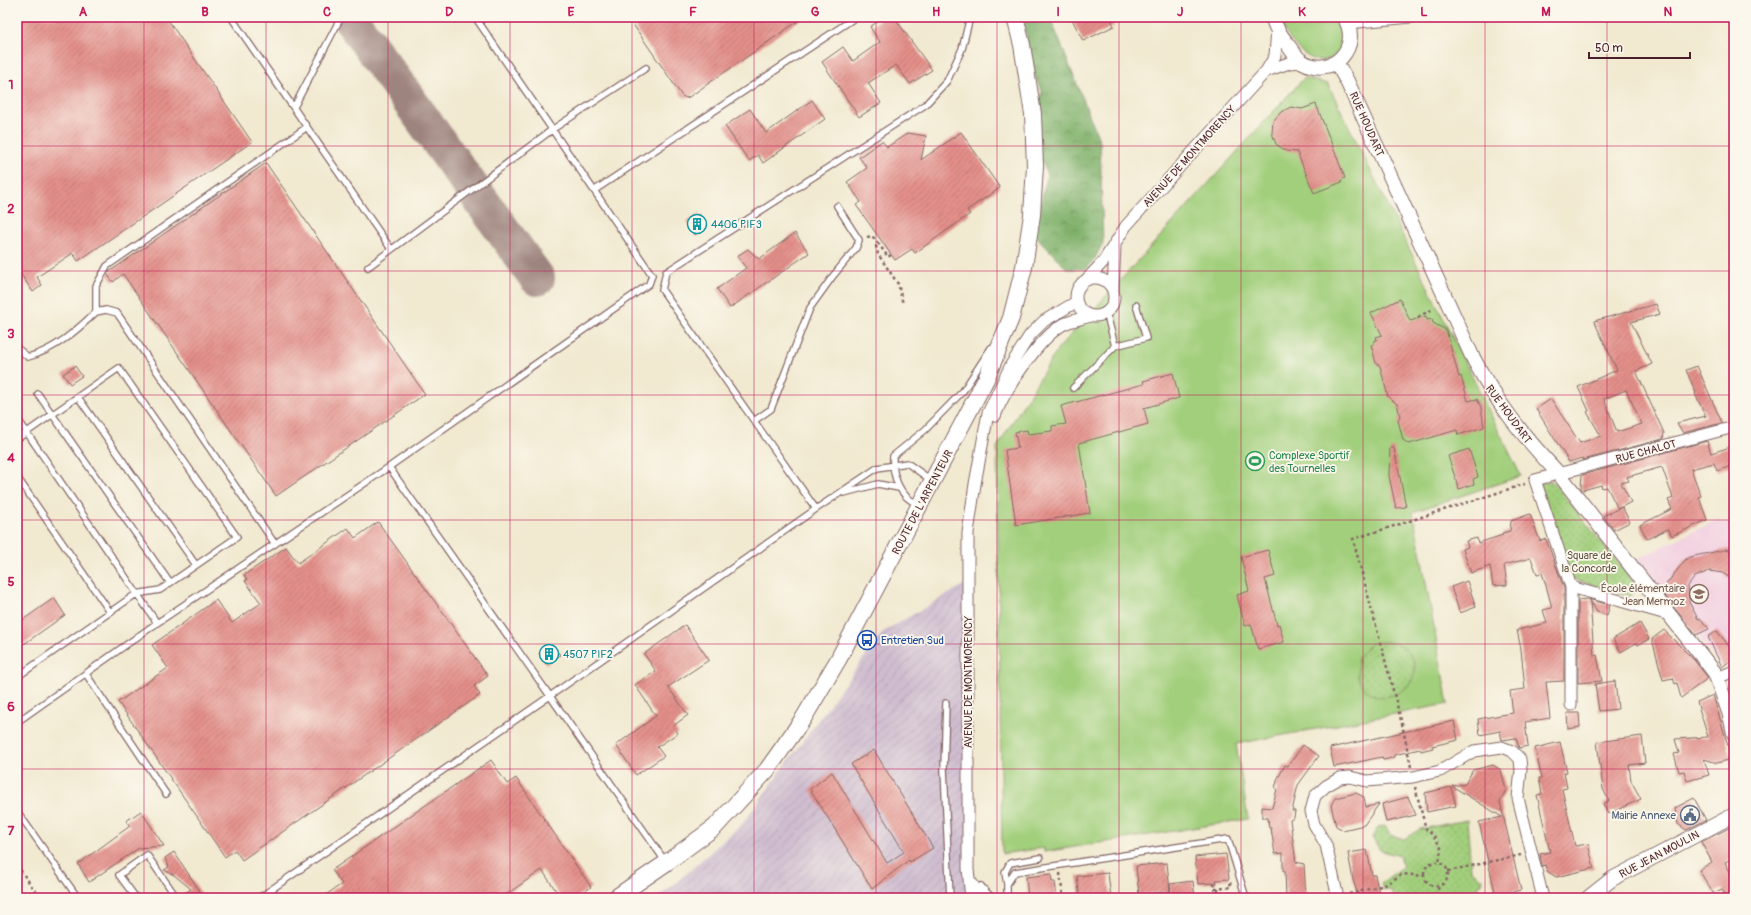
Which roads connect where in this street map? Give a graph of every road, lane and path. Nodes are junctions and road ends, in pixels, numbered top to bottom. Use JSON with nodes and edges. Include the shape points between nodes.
{"nodes":[{"id":1,"x":232,"y":17,"type":"edge"},
{"id":2,"x":341,"y":17,"type":"edge"},
{"id":3,"x":475,"y":17,"type":"edge"},
{"id":4,"x":856,"y":17,"type":"edge"},
{"id":5,"x":970,"y":17,"type":"edge"},
{"id":6,"x":1015,"y":17,"type":"edge"},
{"id":7,"x":1411,"y":17,"type":"edge"},
{"id":8,"x":1346,"y":20,"type":"edge"},
{"id":9,"x":1275,"y":23,"type":"edge"},
{"id":10,"x":1303,"y":62,"type":"junction"},
{"id":11,"x":1336,"y":62,"type":"junction"},
{"id":12,"x":646,"y":68,"type":"dead end"},
{"id":13,"x":1266,"y":71,"type":"junction"},
{"id":14,"x":294,"y":107,"type":"junction"},
{"id":15,"x":308,"y":127,"type":"junction"},
{"id":16,"x":553,"y":129,"type":"junction"},
{"id":17,"x":595,"y":190,"type":"junction"},
{"id":18,"x":836,"y":206,"type":"dead end"},
{"id":19,"x":859,"y":240,"type":"junction"},
{"id":20,"x":878,"y":243,"type":"junction"},
{"id":21,"x":1115,"y":243,"type":"junction"},
{"id":22,"x":391,"y":249,"type":"junction"},
{"id":23,"x":892,"y":255,"type":"dead end"},
{"id":24,"x":368,"y":267,"type":"dead end"},
{"id":25,"x":1087,"y":279,"type":"junction"},
{"id":26,"x":1113,"y":292,"type":"junction"},
{"id":27,"x":1076,"y":302,"type":"junction"},
{"id":28,"x":903,"y":304,"type":"dead end"},
{"id":29,"x":1136,"y":305,"type":"dead end"},
{"id":30,"x":1433,"y":309,"type":"dead end"},
{"id":31,"x":96,"y":312,"type":"junction"},
{"id":32,"x":1104,"y":314,"type":"junction"},
{"id":33,"x":1090,"y":316,"type":"junction"},
{"id":34,"x":1418,"y":317,"type":"dead end"},
{"id":35,"x":1012,"y":318,"type":"junction"},
{"id":36,"x":1114,"y":346,"type":"junction"},
{"id":37,"x":17,"y":348,"type":"edge"},
{"id":38,"x":1073,"y":388,"type":"dead end"},
{"id":39,"x":38,"y":394,"type":"dead end"},
{"id":40,"x":78,"y":397,"type":"junction"},
{"id":41,"x":52,"y":415,"type":"junction"},
{"id":42,"x":17,"y":418,"type":"edge"},
{"id":43,"x":754,"y":421,"type":"junction"},
{"id":44,"x":1734,"y":427,"type":"edge"},
{"id":45,"x":27,"y":433,"type":"junction"},
{"id":46,"x":17,"y":439,"type":"edge"},
{"id":47,"x":892,"y":465,"type":"junction"},
{"id":48,"x":389,"y":467,"type":"junction"},
{"id":49,"x":1559,"y":474,"type":"junction"},
{"id":50,"x":17,"y":477,"type":"edge"},
{"id":51,"x":1535,"y":480,"type":"junction"},
{"id":52,"x":933,"y":481,"type":"junction"},
{"id":53,"x":975,"y":484,"type":"junction"},
{"id":54,"x":899,"y":488,"type":"junction"},
{"id":55,"x":840,"y":494,"type":"junction"},
{"id":56,"x":920,"y":505,"type":"junction"},
{"id":57,"x":816,"y":509,"type":"junction"},
{"id":58,"x":275,"y":544,"type":"junction"},
{"id":59,"x":196,"y":565,"type":"junction"},
{"id":60,"x":170,"y":583,"type":"junction"},
{"id":61,"x":1571,"y":587,"type":"junction"},
{"id":62,"x":136,"y":594,"type":"junction"},
{"id":63,"x":110,"y":612,"type":"junction"},
{"id":64,"x":1670,"y":615,"type":"junction"},
{"id":65,"x":157,"y":623,"type":"junction"},
{"id":66,"x":1734,"y":671,"type":"edge"},
{"id":67,"x":86,"y":674,"type":"junction"},
{"id":68,"x":17,"y":677,"type":"edge"},
{"id":69,"x":1717,"y":678,"type":"junction"},
{"id":70,"x":550,"y":696,"type":"junction"},
{"id":71,"x":946,"y":703,"type":"dead end"},
{"id":72,"x":1571,"y":705,"type":"dead end"},
{"id":73,"x":17,"y":722,"type":"edge"},
{"id":74,"x":1734,"y":733,"type":"edge"},
{"id":75,"x":1413,"y":777,"type":"junction"},
{"id":76,"x":166,"y":794,"type":"dead end"},
{"id":77,"x":17,"y":811,"type":"edge"},
{"id":78,"x":1734,"y":815,"type":"edge"},
{"id":79,"x":1531,"y":853,"type":"junction"},
{"id":80,"x":1040,"y":858,"type":"dead end"},
{"id":81,"x":1439,"y":862,"type":"junction"},
{"id":82,"x":666,"y":863,"type":"junction"},
{"id":83,"x":1059,"y":865,"type":"junction"},
{"id":84,"x":17,"y":866,"type":"edge"},
{"id":85,"x":1448,"y":871,"type":"junction"},
{"id":86,"x":1424,"y":876,"type":"junction"},
{"id":87,"x":1240,"y":878,"type":"junction"},
{"id":88,"x":970,"y":880,"type":"junction"},
{"id":89,"x":1214,"y":883,"type":"dead end"},
{"id":90,"x":1007,"y":884,"type":"junction"},
{"id":91,"x":981,"y":886,"type":"dead end"},
{"id":92,"x":1438,"y":887,"type":"junction"},
{"id":93,"x":1218,"y":889,"type":"junction"},
{"id":94,"x":1155,"y":893,"type":"dead end"},
{"id":95,"x":1337,"y":897,"type":"edge"},
{"id":96,"x":40,"y":898,"type":"edge"},
{"id":97,"x":78,"y":898,"type":"edge"},
{"id":98,"x":136,"y":898,"type":"edge"},
{"id":99,"x":177,"y":898,"type":"edge"},
{"id":100,"x":259,"y":898,"type":"edge"},
{"id":101,"x":615,"y":898,"type":"edge"},
{"id":102,"x":950,"y":898,"type":"edge"},
{"id":103,"x":971,"y":898,"type":"edge"},
{"id":104,"x":981,"y":898,"type":"edge"},
{"id":105,"x":992,"y":898,"type":"edge"},
{"id":106,"x":1008,"y":898,"type":"edge"},
{"id":107,"x":1063,"y":898,"type":"edge"},
{"id":108,"x":1158,"y":898,"type":"edge"},
{"id":109,"x":1219,"y":898,"type":"edge"},
{"id":110,"x":1246,"y":898,"type":"edge"},
{"id":111,"x":1439,"y":898,"type":"edge"},
{"id":112,"x":1543,"y":898,"type":"edge"},
{"id":113,"x":1588,"y":898,"type":"edge"}],
"edges":[{"from":1,"to":14,"type":"lane"},
{"from":2,"to":14,"type":"lane"},
{"from":3,"to":16,"type":"lane"},
{"from":4,"to":17,"type":"lane"},
{"from":5,"to":43,"type":"lane","via":[[962,49],[947,81],[925,105],[666,272],[662,290]]},
{"from":6,"to":35,"type":"main road","name":"ROUTE DE L'ARPENTEUR","via":[[1033,114],[1035,166],[1031,222]]},
{"from":7,"to":8,"type":"street"},
{"from":8,"to":11,"type":"street","via":[[1350,40],[1346,53]]},
{"from":9,"to":10,"type":"street"},
{"from":9,"to":13,"type":"street","name":"AVENUE DE MONTMORENCY","via":[[1275,56]]},
{"from":10,"to":11,"type":"street","via":[[1318,66]]},
{"from":10,"to":13,"type":"street","name":"AVENUE DE MONTMORENCY","via":[[1289,63]]},
{"from":11,"to":49,"type":"street","name":"RUE HOUDART","via":[[1489,388],[1533,447]]},
{"from":12,"to":16,"type":"lane"},
{"from":13,"to":21,"type":"street","name":"AVENUE DE MONTMORENCY","via":[[1126,226]]},
{"from":14,"to":15,"type":"lane"},
{"from":15,"to":22,"type":"lane"},
{"from":15,"to":31,"type":"lane","via":[[107,266],[96,286]]},
{"from":16,"to":17,"type":"lane"},
{"from":16,"to":22,"type":"lane"},
{"from":17,"to":48,"type":"lane","via":[[652,275],[649,284]]},
{"from":18,"to":19,"type":"lane"},
{"from":19,"to":20,"type":"path","via":[[872,236]]},
{"from":19,"to":43,"type":"lane","via":[[856,248],[810,308],[771,409]]},
{"from":20,"to":23,"type":"path","via":[[888,257]]},
{"from":20,"to":28,"type":"path","via":[[878,254],[898,284]]},
{"from":21,"to":25,"type":"street","name":"AVENUE DE MONTMORENCY","via":[[1103,262]]},
{"from":21,"to":26,"type":"street"},
{"from":22,"to":24,"type":"lane"},
{"from":25,"to":26,"type":"street","via":[[1102,278],[1109,283]]},
{"from":25,"to":27,"type":"street","via":[[1077,288]]},
{"from":26,"to":32,"type":"street","via":[[1112,306]]},
{"from":27,"to":33,"type":"street","via":[[1082,312]]},
{"from":27,"to":53,"type":"street","name":"AVENUE DE MONTMORENCY","via":[[1030,335],[1011,365],[988,414]]},
{"from":29,"to":36,"type":"lane","via":[[1146,338]]},
{"from":30,"to":34,"type":"path"},
{"from":31,"to":37,"type":"lane","via":[[78,330],[41,354],[28,357]]},
{"from":31,"to":58,"type":"lane","via":[[106,310],[117,313]]},
{"from":32,"to":33,"type":"street"},
{"from":32,"to":36,"type":"lane","via":[[1108,319]]},
{"from":33,"to":53,"type":"street","name":"AVENUE DE MONTMORENCY","via":[[1064,324],[1043,341],[1018,373],[996,414]]},
{"from":35,"to":47,"type":"lane","via":[[963,391],[925,430],[893,456]]},
{"from":35,"to":52,"type":"main road","name":"ROUTE DE L'ARPENTEUR","via":[[986,379]]},
{"from":36,"to":38,"type":"lane"},
{"from":39,"to":41,"type":"lane"},
{"from":40,"to":41,"type":"lane"},
{"from":40,"to":59,"type":"lane"},
{"from":40,"to":59,"type":"lane","via":[[119,368],[236,537]]},
{"from":41,"to":45,"type":"lane"},
{"from":41,"to":60,"type":"lane"},
{"from":42,"to":45,"type":"lane"},
{"from":43,"to":57,"type":"lane"},
{"from":44,"to":49,"type":"street","name":"RUE CHALOT"},
{"from":45,"to":46,"type":"lane"},
{"from":45,"to":62,"type":"lane"},
{"from":47,"to":52,"type":"lane","via":[[907,463]]},
{"from":47,"to":54,"type":"lane"},
{"from":47,"to":55,"type":"lane","via":[[877,468]]},
{"from":48,"to":58,"type":"lane"},
{"from":48,"to":70,"type":"lane"},
{"from":49,"to":51,"type":"street"},
{"from":49,"to":64,"type":"street","name":"RUE HOUDART"},
{"from":50,"to":63,"type":"lane"},
{"from":51,"to":61,"type":"street"},
{"from":51,"to":75,"type":"path","via":[[1353,540],[1402,724]]},
{"from":52,"to":56,"type":"main road","name":"ROUTE DE L'ARPENTEUR"},
{"from":53,"to":88,"type":"street","name":"AVENUE DE MONTMORENCY","via":[[968,533]]},
{"from":54,"to":55,"type":"lane","via":[[878,484]]},
{"from":54,"to":56,"type":"lane","via":[[912,502]]},
{"from":55,"to":57,"type":"lane"},
{"from":56,"to":82,"type":"main road","name":"ROUTE DE L'ARPENTEUR","via":[[822,686],[768,770],[715,826]]},
{"from":57,"to":70,"type":"lane"},
{"from":58,"to":65,"type":"lane"},
{"from":59,"to":60,"type":"lane"},
{"from":60,"to":62,"type":"lane","via":[[160,590]]},
{"from":61,"to":64,"type":"street"},
{"from":61,"to":72,"type":"street"},
{"from":62,"to":63,"type":"lane"},
{"from":62,"to":65,"type":"lane"},
{"from":63,"to":68,"type":"lane"},
{"from":64,"to":69,"type":"street","name":"RUE HOUDART"},
{"from":65,"to":67,"type":"lane"},
{"from":66,"to":69,"type":"street"},
{"from":67,"to":73,"type":"lane"},
{"from":67,"to":76,"type":"lane"},
{"from":69,"to":74,"type":"street","name":"RUE HOUDART"},
{"from":70,"to":82,"type":"lane"},
{"from":70,"to":100,"type":"lane"},
{"from":71,"to":102,"type":"lane","via":[[944,769]]},
{"from":75,"to":79,"type":"street","via":[[1440,771],[1474,751],[1502,747],[1512,751],[1520,759],[1518,798]]},
{"from":75,"to":81,"type":"path","via":[[1426,829],[1434,836],[1440,848]]},
{"from":75,"to":95,"type":"street","via":[[1367,781],[1350,777],[1340,778],[1315,796],[1311,811],[1314,824],[1326,845]]},
{"from":77,"to":97,"type":"lane"},
{"from":78,"to":113,"type":"street","name":"RUE JEAN MOULIN","via":[[1612,879]]},
{"from":79,"to":85,"type":"path"},
{"from":79,"to":112,"type":"street"},
{"from":80,"to":90,"type":"lane","via":[[1010,864],[1005,872]]},
{"from":81,"to":85,"type":"path"},
{"from":81,"to":86,"type":"path","via":[[1427,866]]},
{"from":82,"to":101,"type":"main road","name":"ROUTE DE L'ARPENTEUR"},
{"from":83,"to":87,"type":"lane","via":[[1228,839]]},
{"from":83,"to":90,"type":"lane","via":[[1015,872]]},
{"from":83,"to":107,"type":"path"},
{"from":84,"to":96,"type":"path"},
{"from":85,"to":92,"type":"path","via":[[1448,878],[1443,886]]},
{"from":86,"to":92,"type":"path","via":[[1425,881]]},
{"from":86,"to":95,"type":"path","via":[[1402,874],[1385,885]]},
{"from":87,"to":93,"type":"path","via":[[1230,879],[1231,887]]},
{"from":87,"to":110,"type":"lane"},
{"from":88,"to":103,"type":"street","name":"AVENUE DE MONTMORENCY"},
{"from":88,"to":104,"type":"street","name":"AVENUE DE MONTMORENCY"},
{"from":89,"to":93,"type":"path","via":[[1215,889]]},
{"from":90,"to":106,"type":"lane"},
{"from":91,"to":105,"type":"lane"},
{"from":92,"to":111,"type":"path"},
{"from":93,"to":109,"type":"path"},
{"from":94,"to":108,"type":"path"},
{"from":98,"to":99,"type":"lane","via":[[119,875],[147,855]]}]}
